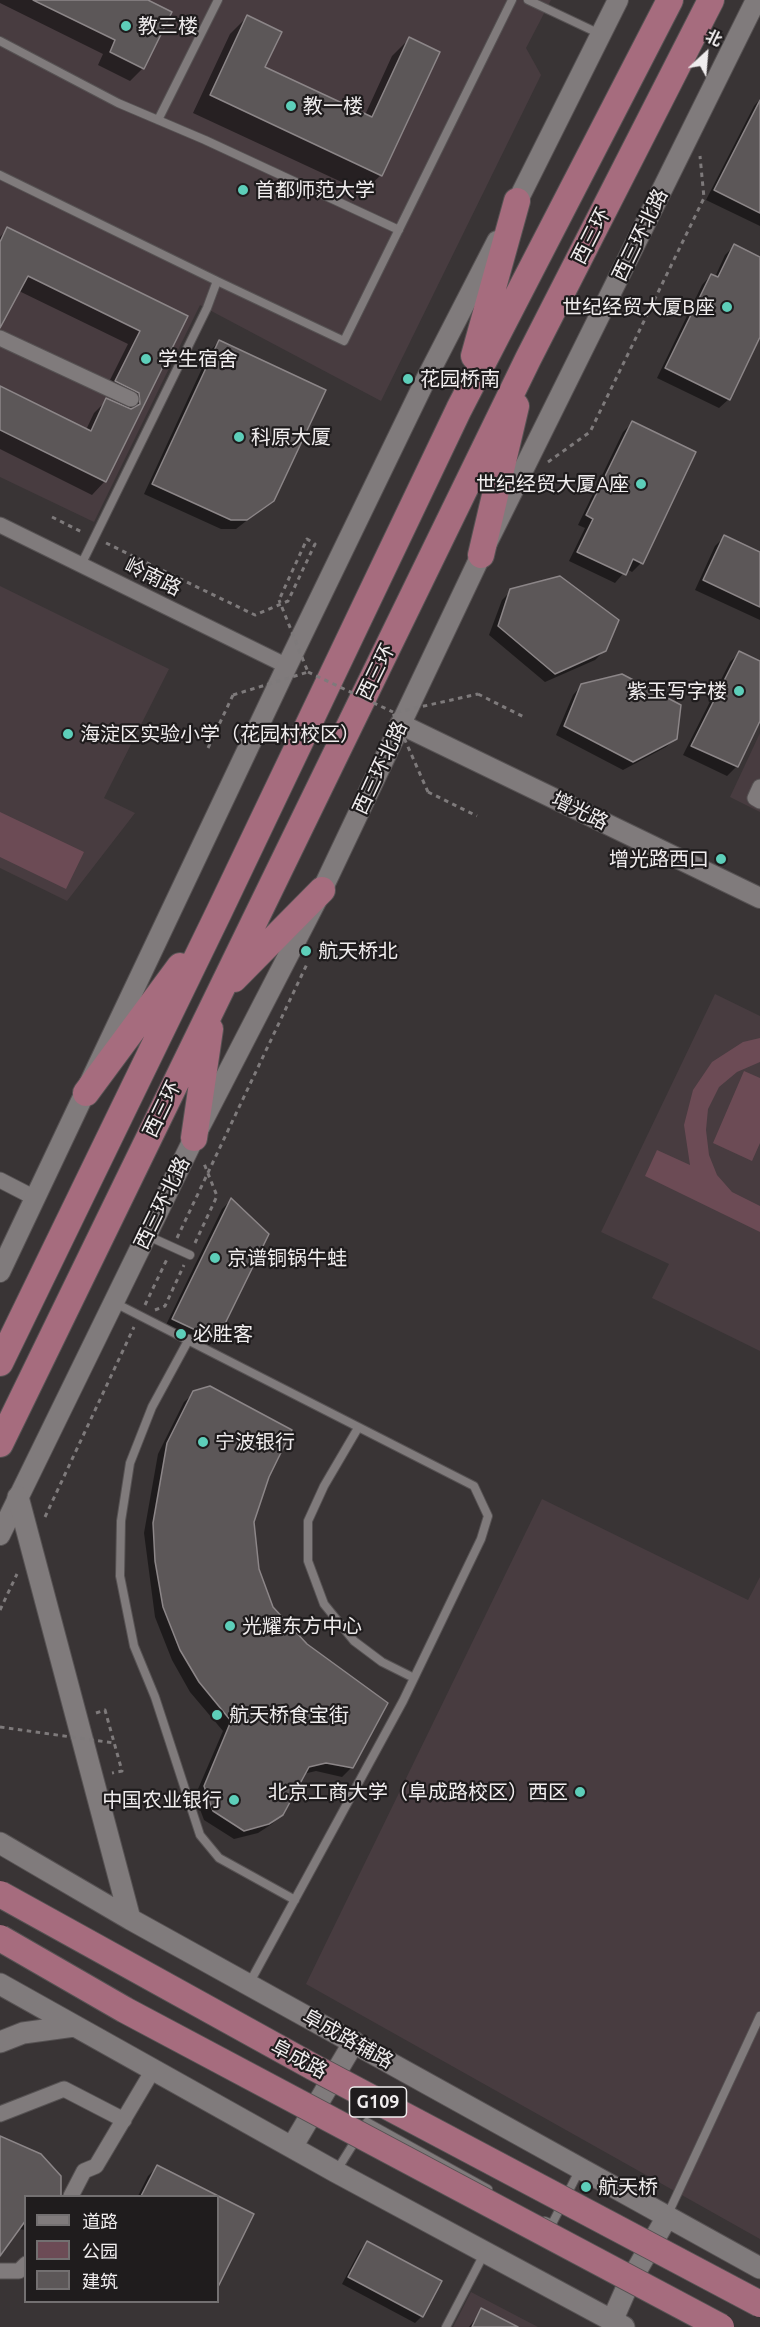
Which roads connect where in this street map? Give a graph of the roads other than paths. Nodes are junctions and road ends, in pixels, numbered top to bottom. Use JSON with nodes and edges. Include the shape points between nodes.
{"nodes":[{"id":1,"x":218,"y":0,"type":"edge"},
{"id":2,"x":512,"y":0,"type":"edge"},
{"id":3,"x":528,"y":0,"type":"edge"},
{"id":4,"x":618,"y":0,"type":"edge"},
{"id":5,"x":670,"y":0,"type":"edge"},
{"id":6,"x":711,"y":0,"type":"edge"},
{"id":7,"x":756,"y":0,"type":"edge"},
{"id":8,"x":601,"y":34,"type":"junction"},
{"id":9,"x":0,"y":41,"type":"edge"},
{"id":10,"x":158,"y":120,"type":"junction"},
{"id":11,"x":0,"y":175,"type":"edge"},
{"id":12,"x":518,"y":201,"type":"junction"},
{"id":13,"x":399,"y":230,"type":"junction"},
{"id":14,"x":217,"y":281,"type":"junction"},
{"id":15,"x":0,"y":339,"type":"edge"},
{"id":16,"x":528,"y":359,"type":"junction"},
{"id":17,"x":131,"y":399,"type":"dead end"},
{"id":18,"x":459,"y":408,"type":"junction"},
{"id":19,"x":0,"y":525,"type":"edge"},
{"id":20,"x":481,"y":555,"type":"junction"},
{"id":21,"x":80,"y":565,"type":"junction"},
{"id":22,"x":287,"y":666,"type":"junction"},
{"id":23,"x":397,"y":718,"type":"junction"},
{"id":24,"x":760,"y":787,"type":"edge"},
{"id":25,"x":760,"y":801,"type":"edge"},
{"id":26,"x":322,"y":890,"type":"junction"},
{"id":27,"x":760,"y":898,"type":"edge"},
{"id":28,"x":219,"y":912,"type":"junction"},
{"id":29,"x":216,"y":1000,"type":"junction"},
{"id":30,"x":86,"y":1094,"type":"junction"},
{"id":31,"x":194,"y":1138,"type":"junction"},
{"id":32,"x":0,"y":1180,"type":"edge"},
{"id":33,"x":36,"y":1198,"type":"junction"},
{"id":34,"x":147,"y":1235,"type":"junction"},
{"id":35,"x":189,"y":1255,"type":"dead end"},
{"id":36,"x":0,"y":1272,"type":"edge"},
{"id":37,"x":114,"y":1302,"type":"junction"},
{"id":38,"x":189,"y":1339,"type":"junction"},
{"id":39,"x":0,"y":1363,"type":"edge"},
{"id":40,"x":358,"y":1428,"type":"junction"},
{"id":41,"x":0,"y":1444,"type":"edge"},
{"id":42,"x":18,"y":1497,"type":"junction"},
{"id":43,"x":0,"y":1535,"type":"edge"},
{"id":44,"x":414,"y":1678,"type":"junction"},
{"id":45,"x":0,"y":1843,"type":"edge"},
{"id":46,"x":0,"y":1894,"type":"edge"},
{"id":47,"x":295,"y":1899,"type":"junction"},
{"id":48,"x":130,"y":1919,"type":"junction"},
{"id":49,"x":0,"y":1938,"type":"edge"},
{"id":50,"x":0,"y":1984,"type":"edge"},
{"id":51,"x":248,"y":1984,"type":"junction"},
{"id":52,"x":760,"y":2016,"type":"edge"},
{"id":53,"x":74,"y":2026,"type":"junction"},
{"id":54,"x":0,"y":2042,"type":"edge"},
{"id":55,"x":354,"y":2042,"type":"junction"},
{"id":56,"x":153,"y":2070,"type":"junction"},
{"id":57,"x":0,"y":2114,"type":"edge"},
{"id":58,"x":124,"y":2120,"type":"junction"},
{"id":59,"x":292,"y":2147,"type":"junction"},
{"id":60,"x":581,"y":2168,"type":"junction"},
{"id":61,"x":336,"y":2172,"type":"junction"},
{"id":62,"x":72,"y":2195,"type":"edge"},
{"id":63,"x":501,"y":2196,"type":"dead end"},
{"id":64,"x":667,"y":2217,"type":"junction"},
{"id":65,"x":542,"y":2218,"type":"dead end"},
{"id":66,"x":485,"y":2252,"type":"junction"},
{"id":67,"x":24,"y":2266,"type":"edge"},
{"id":68,"x":760,"y":2268,"type":"edge"},
{"id":69,"x":0,"y":2271,"type":"edge"},
{"id":70,"x":760,"y":2304,"type":"edge"},
{"id":71,"x":618,"y":2324,"type":"edge"},
{"id":72,"x":446,"y":2327,"type":"edge"},
{"id":73,"x":721,"y":2327,"type":"edge"}],
"edges":[{"from":1,"to":10,"type":"lane"},
{"from":2,"to":13,"type":"lane"},
{"from":3,"to":8,"type":"lane"},
{"from":4,"to":8,"type":"street"},
{"from":5,"to":18,"type":"highway","name":"西三环"},
{"from":6,"to":16,"type":"highway","name":"西三环"},
{"from":7,"to":20,"type":"street","name":"西三环北路"},
{"from":8,"to":12,"type":"street"},
{"from":9,"to":10,"type":"lane"},
{"from":10,"to":13,"type":"lane"},
{"from":11,"to":14,"type":"lane"},
{"from":12,"to":18,"type":"highway"},
{"from":12,"to":22,"type":"street","via":[[424,382]]},
{"from":13,"to":14,"type":"lane","via":[[344,341]]},
{"from":14,"to":21,"type":"lane"},
{"from":15,"to":17,"type":"street"},
{"from":16,"to":20,"type":"highway"},
{"from":16,"to":29,"type":"highway","name":"西三环"},
{"from":18,"to":28,"type":"highway","name":"西三环"},
{"from":19,"to":21,"type":"street","name":"岭南路"},
{"from":20,"to":23,"type":"street","name":"西三环北路"},
{"from":21,"to":22,"type":"street","name":"岭南路"},
{"from":22,"to":30,"type":"street"},
{"from":23,"to":26,"type":"street","name":"西三环北路"},
{"from":23,"to":27,"type":"street","name":"增光路"},
{"from":24,"to":25,"type":"street","via":[[754,798]]},
{"from":26,"to":29,"type":"highway"},
{"from":26,"to":31,"type":"street","name":"西三环北路"},
{"from":28,"to":30,"type":"highway"},
{"from":28,"to":39,"type":"highway","name":"西三环"},
{"from":29,"to":31,"type":"highway"},
{"from":29,"to":41,"type":"highway","name":"西三环"},
{"from":30,"to":33,"type":"street"},
{"from":31,"to":34,"type":"street","name":"西三环北路"},
{"from":32,"to":33,"type":"street"},
{"from":33,"to":36,"type":"street"},
{"from":34,"to":35,"type":"lane"},
{"from":34,"to":37,"type":"street","name":"西三环北路"},
{"from":37,"to":38,"type":"lane"},
{"from":37,"to":42,"type":"street","name":"西三环北路"},
{"from":38,"to":40,"type":"lane"},
{"from":38,"to":47,"type":"lane","via":[[152,1407],[130,1463],[121,1521],[120,1576],[134,1646],[155,1697],[200,1835],[219,1858]]},
{"from":40,"to":44,"type":"lane","via":[[308,1521],[308,1561],[324,1604],[354,1641],[382,1662]]},
{"from":40,"to":44,"type":"lane","via":[[474,1486],[488,1516],[481,1539]]},
{"from":42,"to":43,"type":"street","name":"西三环北路"},
{"from":42,"to":48,"type":"main road"},
{"from":44,"to":47,"type":"lane"},
{"from":45,"to":48,"type":"main road","name":"阜成路辅路"},
{"from":46,"to":70,"type":"highway","name":"阜成路","number":"G109","bridge":true,"via":[[313,2067]]},
{"from":47,"to":51,"type":"lane"},
{"from":48,"to":51,"type":"main road","name":"阜成路辅路"},
{"from":49,"to":73,"type":"highway","name":"阜成路","number":"G109","bridge":true,"via":[[135,2015]]},
{"from":50,"to":53,"type":"main road"},
{"from":51,"to":55,"type":"main road","name":"阜成路辅路"},
{"from":52,"to":64,"type":"lane"},
{"from":53,"to":54,"type":"main road","via":[[23,2033]]},
{"from":53,"to":56,"type":"main road"},
{"from":55,"to":59,"type":"main road"},
{"from":55,"to":60,"type":"main road","name":"阜成路辅路"},
{"from":56,"to":58,"type":"street"},
{"from":56,"to":59,"type":"main road"},
{"from":57,"to":58,"type":"street","via":[[64,2088]]},
{"from":58,"to":62,"type":"street","via":[[96,2166],[84,2171]]},
{"from":59,"to":61,"type":"main road"},
{"from":60,"to":64,"type":"main road","name":"阜成路辅路"},
{"from":60,"to":65,"type":"lane","via":[[552,2224]]},
{"from":61,"to":63,"type":"lane","via":[[367,2122]]},
{"from":61,"to":66,"type":"main road"},
{"from":64,"to":68,"type":"main road","name":"阜成路辅路"},
{"from":64,"to":71,"type":"main road","via":[[627,2287]]},
{"from":66,"to":71,"type":"main road"},
{"from":66,"to":72,"type":"lane"},
{"from":67,"to":69,"type":"street","via":[[19,2271]]}]}
